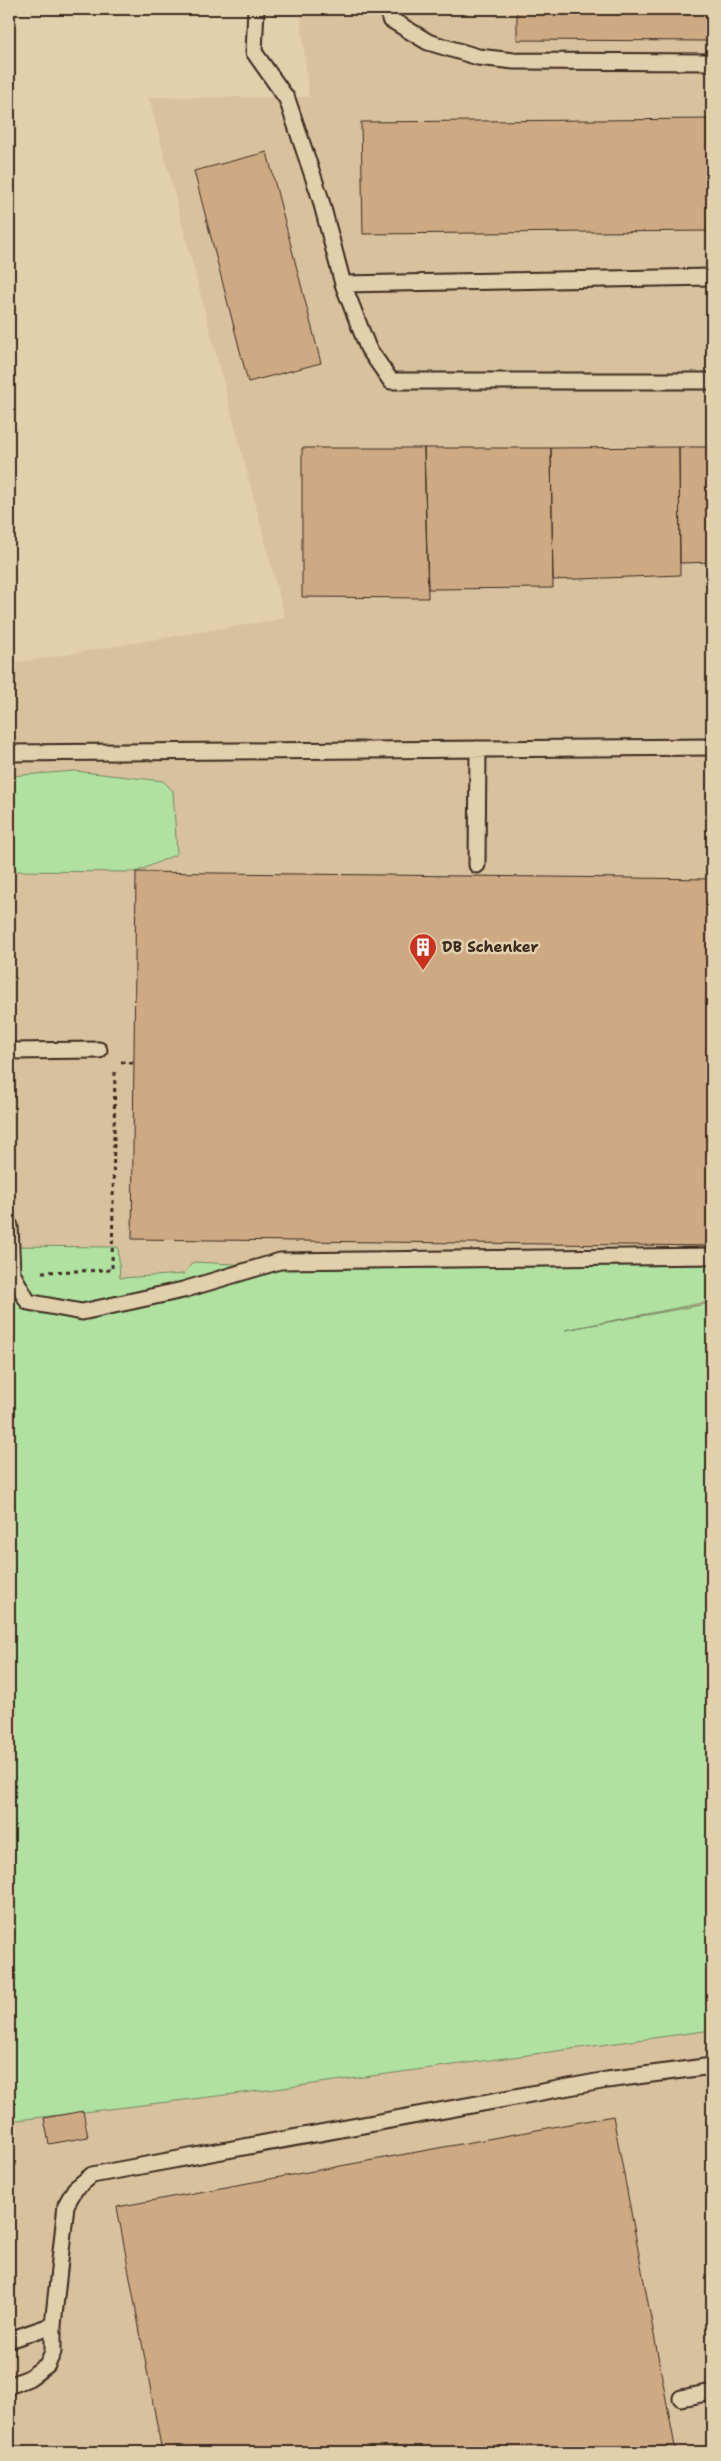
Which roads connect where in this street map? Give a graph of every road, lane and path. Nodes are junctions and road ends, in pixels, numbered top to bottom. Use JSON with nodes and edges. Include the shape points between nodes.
{"nodes":[{"id":1,"x":256,"y":9,"type":"edge"},
{"id":2,"x":390,"y":9,"type":"edge"},
{"id":3,"x":712,"y":62,"type":"edge"},
{"id":4,"x":712,"y":277,"type":"edge"},
{"id":5,"x":343,"y":284,"type":"junction"},
{"id":6,"x":712,"y":381,"type":"edge"},
{"id":7,"x":712,"y":747,"type":"edge"},
{"id":8,"x":478,"y":749,"type":"junction"},
{"id":9,"x":9,"y":753,"type":"edge"},
{"id":10,"x":477,"y":865,"type":"dead end"},
{"id":11,"x":9,"y":1050,"type":"edge"},
{"id":12,"x":99,"y":1050,"type":"dead end"},
{"id":13,"x":133,"y":1062,"type":"dead end"},
{"id":14,"x":10,"y":1226,"type":"dead end"},
{"id":15,"x":712,"y":1256,"type":"edge"},
{"id":16,"x":12,"y":1273,"type":"junction"},
{"id":17,"x":712,"y":2066,"type":"edge"},
{"id":18,"x":53,"y":2325,"type":"junction"},
{"id":19,"x":9,"y":2340,"type":"edge"},
{"id":20,"x":9,"y":2386,"type":"edge"},
{"id":21,"x":712,"y":2392,"type":"edge"},
{"id":22,"x":681,"y":2398,"type":"dead end"}],
"edges":[{"from":1,"to":5,"type":"lane","via":[[254,52],[287,99],[320,196]]},
{"from":2,"to":3,"type":"lane","via":[[390,18],[428,42],[478,57],[514,61]]},
{"from":4,"to":5,"type":"lane"},
{"from":5,"to":6,"type":"lane","via":[[368,348],[391,381]]},
{"from":7,"to":8,"type":"lane"},
{"from":8,"to":9,"type":"lane"},
{"from":8,"to":10,"type":"lane"},
{"from":11,"to":12,"type":"lane"},
{"from":13,"to":16,"type":"path","via":[[115,1061],[112,1270]]},
{"from":14,"to":16,"type":"lane"},
{"from":15,"to":16,"type":"lane","via":[[280,1261],[183,1290],[82,1312],[28,1302]]},
{"from":17,"to":18,"type":"lane","via":[[607,2080],[92,2175],[75,2189],[66,2205]]},
{"from":18,"to":19,"type":"lane"},
{"from":18,"to":20,"type":"lane","via":[[52,2352],[47,2365],[29,2378]]},
{"from":21,"to":22,"type":"lane"}]}
